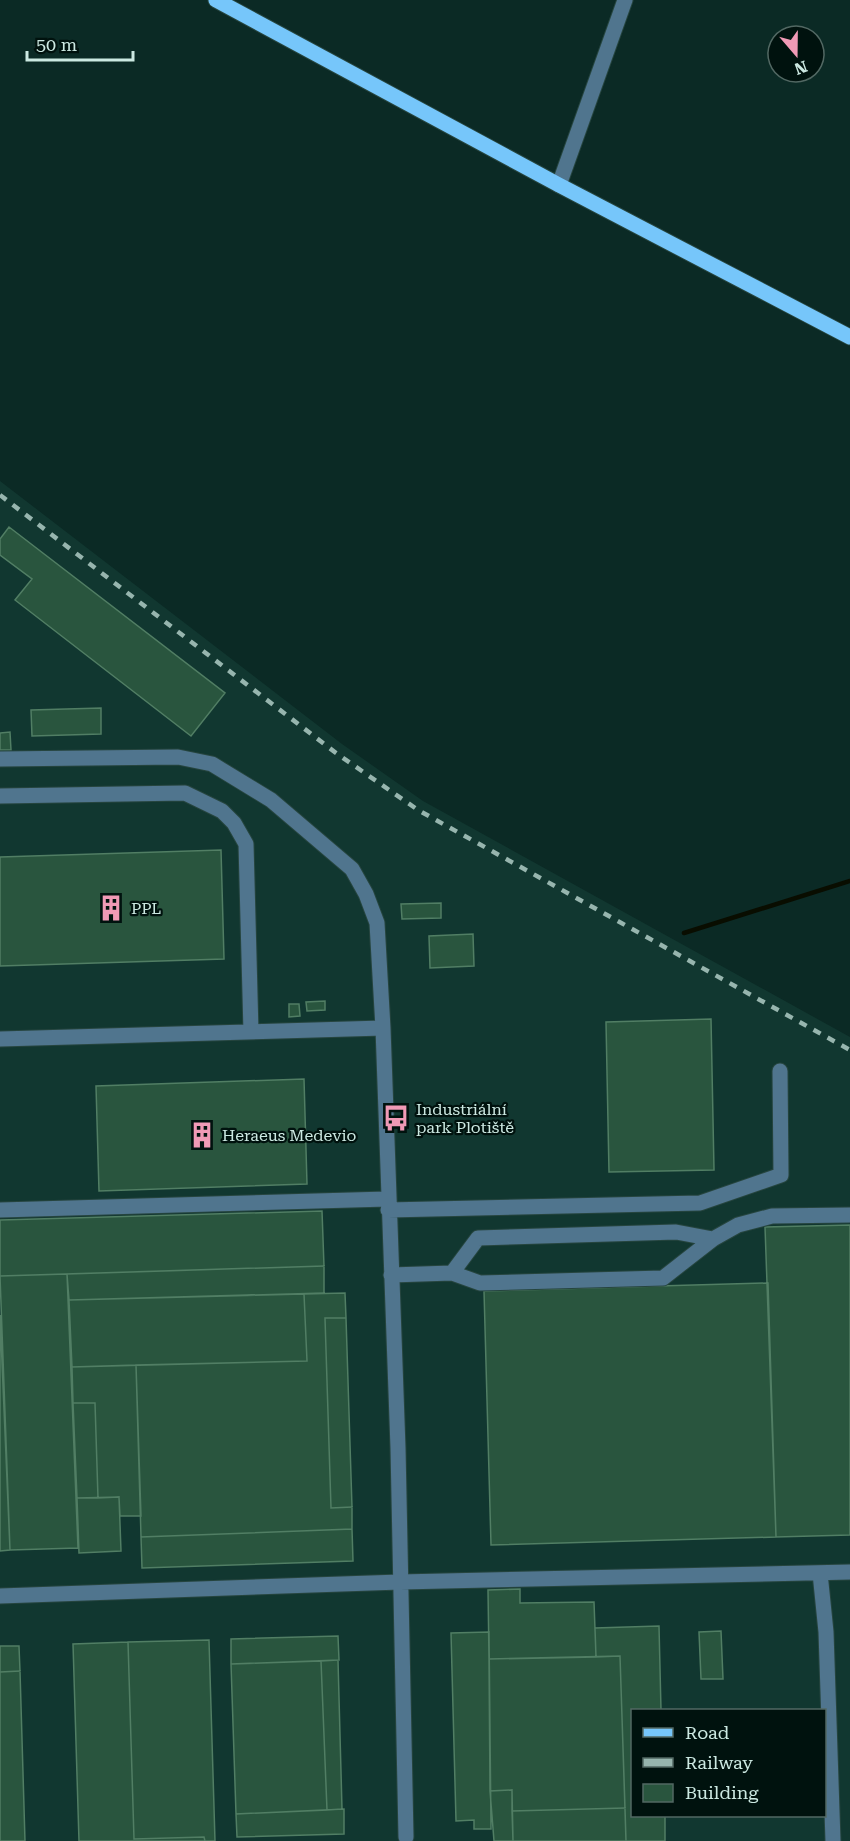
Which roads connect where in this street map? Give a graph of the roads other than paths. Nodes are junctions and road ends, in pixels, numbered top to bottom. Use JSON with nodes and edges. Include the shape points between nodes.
{"nodes":[{"id":1,"x":216,"y":0,"type":"edge"},
{"id":2,"x":626,"y":0,"type":"edge"},
{"id":3,"x":559,"y":186,"type":"junction"},
{"id":4,"x":850,"y":337,"type":"edge"},
{"id":5,"x":0,"y":759,"type":"edge"},
{"id":6,"x":0,"y":796,"type":"edge"},
{"id":7,"x":383,"y":1028,"type":"junction"},
{"id":8,"x":251,"y":1032,"type":"junction"},
{"id":9,"x":0,"y":1039,"type":"edge"},
{"id":10,"x":780,"y":1071,"type":"dead end"},
{"id":11,"x":388,"y":1205,"type":"junction"},
{"id":12,"x":0,"y":1210,"type":"edge"},
{"id":13,"x":850,"y":1215,"type":"edge"},
{"id":14,"x":714,"y":1239,"type":"junction"},
{"id":15,"x":452,"y":1273,"type":"junction"},
{"id":16,"x":391,"y":1275,"type":"junction"},
{"id":17,"x":850,"y":1572,"type":"edge"},
{"id":18,"x":819,"y":1573,"type":"junction"},
{"id":19,"x":400,"y":1582,"type":"junction"},
{"id":20,"x":0,"y":1596,"type":"edge"},
{"id":21,"x":406,"y":1837,"type":"dead end"},
{"id":22,"x":833,"y":1841,"type":"edge"}],
"edges":[{"from":1,"to":3,"type":"main road"},
{"from":2,"to":3,"type":"street"},
{"from":3,"to":4,"type":"main road"},
{"from":5,"to":7,"type":"street","via":[[178,757],[212,764],[271,800],[352,869],[366,894],[377,923]]},
{"from":6,"to":8,"type":"street","via":[[185,793],[222,811],[246,844]]},
{"from":7,"to":8,"type":"street"},
{"from":7,"to":11,"type":"street"},
{"from":8,"to":9,"type":"street"},
{"from":10,"to":11,"type":"street","via":[[781,1175],[716,1199],[700,1203]]},
{"from":11,"to":12,"type":"street"},
{"from":11,"to":16,"type":"street"},
{"from":13,"to":14,"type":"street","via":[[772,1216],[738,1225]]},
{"from":14,"to":15,"type":"street","via":[[663,1278],[480,1283]]},
{"from":14,"to":15,"type":"street","via":[[676,1232],[478,1238]]},
{"from":15,"to":16,"type":"street"},
{"from":16,"to":19,"type":"street"},
{"from":17,"to":18,"type":"street"},
{"from":18,"to":19,"type":"street"},
{"from":18,"to":22,"type":"street","via":[[826,1632]]},
{"from":19,"to":20,"type":"street"},
{"from":19,"to":21,"type":"street"}]}
